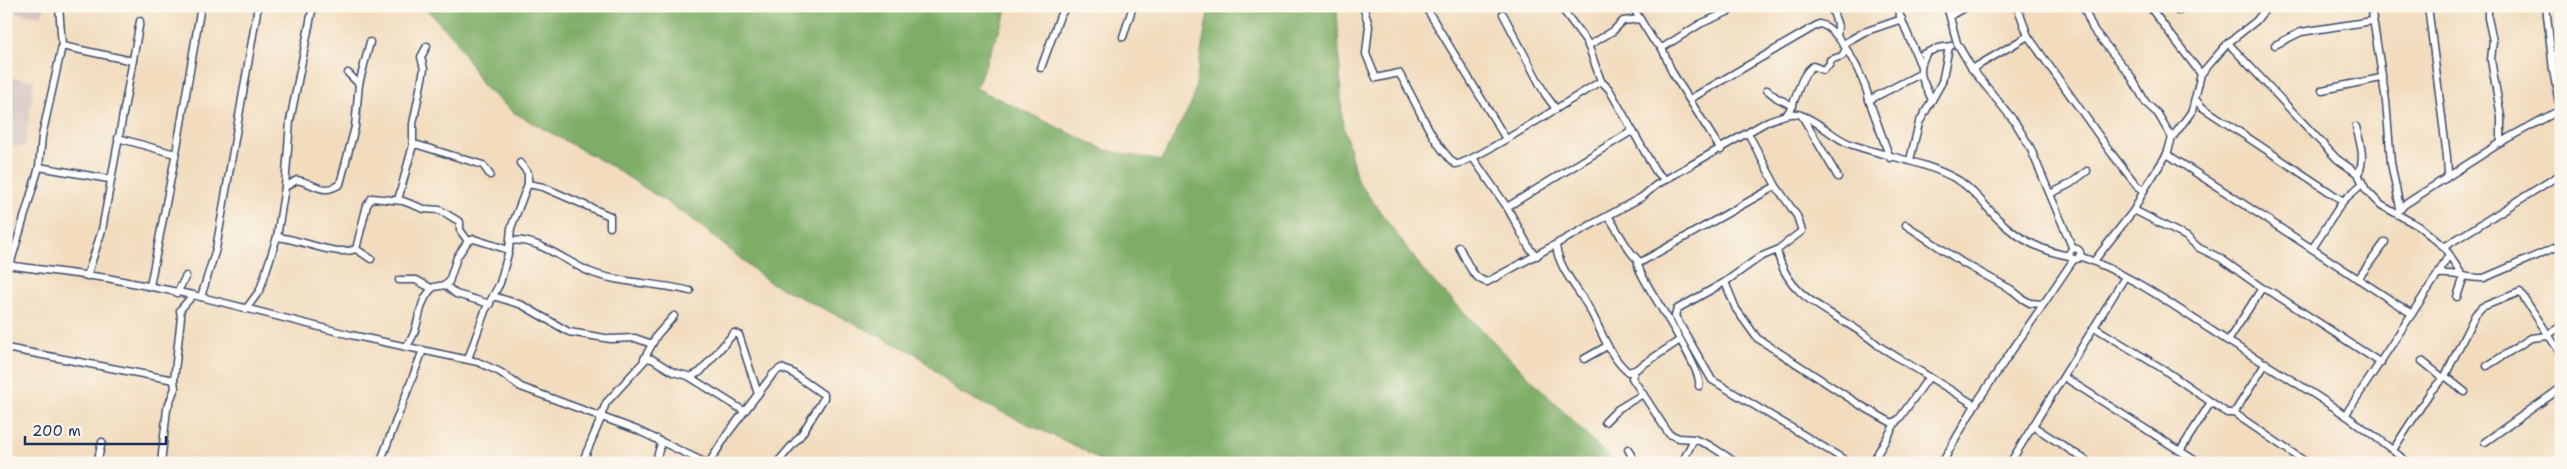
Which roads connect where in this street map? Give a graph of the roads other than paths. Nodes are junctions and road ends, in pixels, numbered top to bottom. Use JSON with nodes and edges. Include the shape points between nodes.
{"nodes":[{"id":1,"x":59,"y":6,"type":"edge"},
{"id":2,"x":201,"y":6,"type":"edge"},
{"id":3,"x":258,"y":6,"type":"edge"},
{"id":4,"x":313,"y":6,"type":"edge"},
{"id":5,"x":1067,"y":6,"type":"edge"},
{"id":6,"x":1133,"y":6,"type":"edge"},
{"id":7,"x":1363,"y":6,"type":"edge"},
{"id":8,"x":1425,"y":6,"type":"edge"},
{"id":9,"x":1560,"y":6,"type":"edge"},
{"id":10,"x":1632,"y":6,"type":"edge"},
{"id":11,"x":1741,"y":6,"type":"edge"},
{"id":12,"x":1831,"y":6,"type":"edge"},
{"id":13,"x":1896,"y":6,"type":"edge"},
{"id":14,"x":1947,"y":6,"type":"edge"},
{"id":15,"x":1967,"y":6,"type":"edge"},
{"id":16,"x":2017,"y":6,"type":"edge"},
{"id":17,"x":2083,"y":6,"type":"edge"},
{"id":18,"x":2149,"y":6,"type":"edge"},
{"id":19,"x":2268,"y":6,"type":"edge"},
{"id":20,"x":2371,"y":6,"type":"edge"},
{"id":21,"x":2428,"y":6,"type":"edge"},
{"id":22,"x":2488,"y":6,"type":"edge"},
{"id":23,"x":2546,"y":6,"type":"edge"},
{"id":24,"x":1503,"y":14,"type":"dead end"},
{"id":25,"x":1950,"y":16,"type":"junction"},
{"id":26,"x":1640,"y":19,"type":"junction"},
{"id":27,"x":1902,"y":19,"type":"junction"},
{"id":28,"x":140,"y":21,"type":"dead end"},
{"id":29,"x":2372,"y":21,"type":"junction"},
{"id":30,"x":1837,"y":36,"type":"junction"},
{"id":31,"x":2028,"y":36,"type":"junction"},
{"id":32,"x":1123,"y":37,"type":"dead end"},
{"id":33,"x":370,"y":42,"type":"dead end"},
{"id":34,"x":1958,"y":43,"type":"junction"},
{"id":35,"x":2228,"y":43,"type":"junction"},
{"id":36,"x":2275,"y":45,"type":"dead end"},
{"id":37,"x":62,"y":46,"type":"junction"},
{"id":38,"x":427,"y":46,"type":"dead end"},
{"id":39,"x":1588,"y":46,"type":"junction"},
{"id":40,"x":1846,"y":46,"type":"junction"},
{"id":41,"x":1949,"y":47,"type":"junction"},
{"id":42,"x":1662,"y":48,"type":"junction"},
{"id":43,"x":1914,"y":54,"type":"junction"},
{"id":44,"x":1926,"y":54,"type":"junction"},
{"id":45,"x":2552,"y":55,"type":"junction"},
{"id":46,"x":2561,"y":55,"type":"edge"},
{"id":47,"x":133,"y":61,"type":"junction"},
{"id":48,"x":1920,"y":64,"type":"junction"},
{"id":49,"x":1041,"y":68,"type":"dead end"},
{"id":50,"x":1972,"y":69,"type":"junction"},
{"id":51,"x":348,"y":73,"type":"dead end"},
{"id":52,"x":1920,"y":74,"type":"junction"},
{"id":53,"x":2201,"y":74,"type":"junction"},
{"id":54,"x":2381,"y":78,"type":"junction"},
{"id":55,"x":1601,"y":81,"type":"junction"},
{"id":56,"x":359,"y":84,"type":"junction"},
{"id":57,"x":1766,"y":90,"type":"dead end"},
{"id":58,"x":2322,"y":90,"type":"dead end"},
{"id":59,"x":1690,"y":99,"type":"junction"},
{"id":60,"x":2195,"y":99,"type":"junction"},
{"id":61,"x":1869,"y":100,"type":"junction"},
{"id":62,"x":1932,"y":100,"type":"junction"},
{"id":63,"x":1794,"y":104,"type":"junction"},
{"id":64,"x":1556,"y":109,"type":"junction"},
{"id":65,"x":2560,"y":112,"type":"edge"},
{"id":66,"x":1787,"y":114,"type":"junction"},
{"id":67,"x":1801,"y":115,"type":"junction"},
{"id":68,"x":2356,"y":127,"type":"dead end"},
{"id":69,"x":1821,"y":128,"type":"junction"},
{"id":70,"x":1632,"y":131,"type":"junction"},
{"id":71,"x":1748,"y":133,"type":"junction"},
{"id":72,"x":1811,"y":133,"type":"junction"},
{"id":73,"x":118,"y":138,"type":"junction"},
{"id":74,"x":1506,"y":138,"type":"junction"},
{"id":75,"x":2172,"y":138,"type":"junction"},
{"id":76,"x":2504,"y":139,"type":"junction"},
{"id":77,"x":413,"y":145,"type":"junction"},
{"id":78,"x":1721,"y":150,"type":"junction"},
{"id":79,"x":175,"y":154,"type":"junction"},
{"id":80,"x":2167,"y":154,"type":"junction"},
{"id":81,"x":1472,"y":158,"type":"junction"},
{"id":82,"x":1890,"y":158,"type":"junction"},
{"id":83,"x":1910,"y":160,"type":"junction"},
{"id":84,"x":520,"y":163,"type":"dead end"},
{"id":85,"x":39,"y":167,"type":"junction"},
{"id":86,"x":2087,"y":171,"type":"dead end"},
{"id":87,"x":2358,"y":174,"type":"junction"},
{"id":88,"x":490,"y":175,"type":"dead end"},
{"id":89,"x":2559,"y":176,"type":"edge"},
{"id":90,"x":1838,"y":177,"type":"dead end"},
{"id":91,"x":109,"y":179,"type":"junction"},
{"id":92,"x":2445,"y":179,"type":"junction"},
{"id":93,"x":1665,"y":180,"type":"junction"},
{"id":94,"x":528,"y":184,"type":"junction"},
{"id":95,"x":2362,"y":184,"type":"junction"},
{"id":96,"x":1776,"y":186,"type":"junction"},
{"id":97,"x":286,"y":187,"type":"junction"},
{"id":98,"x":2144,"y":190,"type":"junction"},
{"id":99,"x":2050,"y":194,"type":"junction"},
{"id":100,"x":398,"y":200,"type":"junction"},
{"id":101,"x":2343,"y":201,"type":"junction"},
{"id":102,"x":1506,"y":207,"type":"junction"},
{"id":103,"x":2134,"y":210,"type":"junction"},
{"id":104,"x":2399,"y":211,"type":"junction"},
{"id":105,"x":1608,"y":216,"type":"junction"},
{"id":106,"x":1906,"y":225,"type":"dead end"},
{"id":107,"x":610,"y":227,"type":"dead end"},
{"id":108,"x":277,"y":238,"type":"junction"},
{"id":109,"x":468,"y":241,"type":"junction"},
{"id":110,"x":510,"y":242,"type":"junction"},
{"id":111,"x":2386,"y":242,"type":"dead end"},
{"id":112,"x":2561,"y":245,"type":"edge"},
{"id":113,"x":1556,"y":246,"type":"junction"},
{"id":114,"x":1460,"y":247,"type":"dead end"},
{"id":115,"x":2444,"y":247,"type":"junction"},
{"id":116,"x":2312,"y":249,"type":"junction"},
{"id":117,"x":356,"y":250,"type":"junction"},
{"id":118,"x":509,"y":250,"type":"junction"},
{"id":119,"x":1777,"y":250,"type":"junction"},
{"id":120,"x":2449,"y":254,"type":"junction"},
{"id":121,"x":1537,"y":256,"type":"junction"},
{"id":122,"x":2074,"y":257,"type":"junction"},
{"id":123,"x":371,"y":259,"type":"dead end"},
{"id":124,"x":1638,"y":261,"type":"junction"},
{"id":125,"x":2094,"y":261,"type":"junction"},
{"id":126,"x":8,"y":265,"type":"edge"},
{"id":127,"x":2438,"y":274,"type":"junction"},
{"id":128,"x":2463,"y":275,"type":"junction"},
{"id":129,"x":87,"y":276,"type":"junction"},
{"id":130,"x":186,"y":276,"type":"dead end"},
{"id":131,"x":2125,"y":277,"type":"junction"},
{"id":132,"x":2358,"y":279,"type":"junction"},
{"id":133,"x":399,"y":280,"type":"dead end"},
{"id":134,"x":1725,"y":282,"type":"junction"},
{"id":135,"x":150,"y":286,"type":"junction"},
{"id":136,"x":445,"y":286,"type":"junction"},
{"id":137,"x":432,"y":288,"type":"junction"},
{"id":138,"x":2262,"y":288,"type":"junction"},
{"id":139,"x":690,"y":291,"type":"dead end"},
{"id":140,"x":177,"y":293,"type":"junction"},
{"id":141,"x":193,"y":295,"type":"junction"},
{"id":142,"x":493,"y":296,"type":"junction"},
{"id":143,"x":201,"y":297,"type":"junction"},
{"id":144,"x":2457,"y":297,"type":"dead end"},
{"id":145,"x":490,"y":304,"type":"junction"},
{"id":146,"x":2043,"y":304,"type":"junction"},
{"id":147,"x":246,"y":309,"type":"junction"},
{"id":148,"x":2412,"y":314,"type":"junction"},
{"id":149,"x":674,"y":316,"type":"dead end"},
{"id":150,"x":2561,"y":326,"type":"edge"},
{"id":151,"x":2094,"y":328,"type":"junction"},
{"id":152,"x":2551,"y":336,"type":"junction"},
{"id":153,"x":1680,"y":340,"type":"junction"},
{"id":154,"x":2228,"y":341,"type":"junction"},
{"id":155,"x":652,"y":344,"type":"junction"},
{"id":156,"x":1608,"y":346,"type":"junction"},
{"id":157,"x":405,"y":347,"type":"junction"},
{"id":158,"x":6,"y":348,"type":"edge"},
{"id":159,"x":423,"y":350,"type":"junction"},
{"id":160,"x":2561,"y":354,"type":"edge"},
{"id":161,"x":468,"y":359,"type":"junction"},
{"id":162,"x":644,"y":359,"type":"junction"},
{"id":163,"x":1584,"y":359,"type":"dead end"},
{"id":164,"x":2422,"y":361,"type":"dead end"},
{"id":165,"x":2381,"y":362,"type":"junction"},
{"id":166,"x":2266,"y":363,"type":"junction"},
{"id":167,"x":2487,"y":366,"type":"dead end"},
{"id":168,"x":1630,"y":375,"type":"junction"},
{"id":169,"x":690,"y":377,"type":"junction"},
{"id":170,"x":1929,"y":377,"type":"junction"},
{"id":171,"x":2064,"y":377,"type":"junction"},
{"id":172,"x":2444,"y":377,"type":"junction"},
{"id":173,"x":174,"y":380,"type":"junction"},
{"id":174,"x":1699,"y":386,"type":"dead end"},
{"id":175,"x":2561,"y":388,"type":"edge"},
{"id":176,"x":2465,"y":392,"type":"dead end"},
{"id":177,"x":758,"y":394,"type":"junction"},
{"id":178,"x":1643,"y":394,"type":"junction"},
{"id":179,"x":2211,"y":402,"type":"junction"},
{"id":180,"x":1975,"y":405,"type":"junction"},
{"id":181,"x":744,"y":411,"type":"junction"},
{"id":182,"x":2234,"y":413,"type":"junction"},
{"id":183,"x":2346,"y":414,"type":"junction"},
{"id":184,"x":602,"y":416,"type":"junction"},
{"id":185,"x":1604,"y":422,"type":"dead end"},
{"id":186,"x":1896,"y":422,"type":"junction"},
{"id":187,"x":2033,"y":426,"type":"junction"},
{"id":188,"x":657,"y":439,"type":"junction"},
{"id":189,"x":1694,"y":439,"type":"junction"},
{"id":190,"x":102,"y":442,"type":"dead end"},
{"id":191,"x":2484,"y":442,"type":"dead end"},
{"id":192,"x":670,"y":444,"type":"junction"},
{"id":193,"x":660,"y":450,"type":"junction"},
{"id":194,"x":1628,"y":450,"type":"dead end"},
{"id":195,"x":2393,"y":450,"type":"junction"},
{"id":196,"x":2180,"y":451,"type":"junction"},
{"id":197,"x":1875,"y":458,"type":"dead end"},
{"id":198,"x":1846,"y":460,"type":"dead end"},
{"id":199,"x":96,"y":463,"type":"edge"},
{"id":200,"x":161,"y":463,"type":"edge"},
{"id":201,"x":380,"y":463,"type":"edge"},
{"id":202,"x":582,"y":463,"type":"edge"},
{"id":203,"x":655,"y":463,"type":"edge"},
{"id":204,"x":708,"y":463,"type":"edge"},
{"id":205,"x":777,"y":463,"type":"edge"},
{"id":206,"x":1635,"y":463,"type":"edge"},
{"id":207,"x":1682,"y":463,"type":"edge"},
{"id":208,"x":1737,"y":463,"type":"edge"},
{"id":209,"x":1942,"y":463,"type":"edge"},
{"id":210,"x":2010,"y":463,"type":"edge"},
{"id":211,"x":2090,"y":463,"type":"edge"},
{"id":212,"x":2199,"y":463,"type":"edge"},
{"id":213,"x":2307,"y":463,"type":"edge"},
{"id":214,"x":2408,"y":463,"type":"edge"}],
"edges":[{"from":1,"to":37,"type":"street"},
{"from":2,"to":79,"type":"street"},
{"from":3,"to":143,"type":"street","via":[[216,249]]},
{"from":4,"to":97,"type":"street","via":[[290,121]]},
{"from":5,"to":49,"type":"street","via":[[1060,16]]},
{"from":6,"to":32,"type":"street"},
{"from":7,"to":81,"type":"street","via":[[1369,26],[1366,54],[1376,78],[1399,73],[1420,108],[1429,131],[1451,161],[1459,165]]},
{"from":8,"to":74,"type":"street"},
{"from":9,"to":39,"type":"street"},
{"from":10,"to":26,"type":"street"},
{"from":11,"to":42,"type":"street","via":[[1700,24]]},
{"from":12,"to":30,"type":"street","via":[[1838,26]]},
{"from":13,"to":27,"type":"street"},
{"from":14,"to":25,"type":"street"},
{"from":15,"to":25,"type":"street"},
{"from":16,"to":31,"type":"street"},
{"from":17,"to":75,"type":"street","via":[[2093,29],[2130,75]]},
{"from":18,"to":53,"type":"street"},
{"from":19,"to":35,"type":"street","via":[[2256,21]]},
{"from":20,"to":29,"type":"street"},
{"from":21,"to":92,"type":"street","via":[[2448,157]]},
{"from":22,"to":76,"type":"street","via":[[2493,42],[2491,60]]},
{"from":23,"to":45,"type":"street"},
{"from":24,"to":64,"type":"street"},
{"from":25,"to":34,"type":"street"},
{"from":26,"to":39,"type":"street","via":[[1623,21]]},
{"from":26,"to":42,"type":"street"},
{"from":27,"to":40,"type":"street","via":[[1864,32]]},
{"from":27,"to":43,"type":"street"},
{"from":28,"to":47,"type":"street"},
{"from":29,"to":36,"type":"street","via":[[2301,32]]},
{"from":29,"to":54,"type":"street"},
{"from":30,"to":40,"type":"street"},
{"from":30,"to":59,"type":"street","via":[[1827,26],[1816,24]]},
{"from":31,"to":50,"type":"street"},
{"from":31,"to":98,"type":"street","via":[[2112,154]]},
{"from":33,"to":56,"type":"street"},
{"from":34,"to":41,"type":"street"},
{"from":34,"to":50,"type":"street"},
{"from":35,"to":53,"type":"street"},
{"from":35,"to":87,"type":"street","via":[[2337,159]]},
{"from":37,"to":47,"type":"street"},
{"from":37,"to":85,"type":"street","via":[[42,136]]},
{"from":38,"to":77,"type":"street","via":[[421,57],[424,69],[413,124]]},
{"from":39,"to":55,"type":"street"},
{"from":40,"to":61,"type":"street"},
{"from":40,"to":63,"type":"street","via":[[1842,56],[1830,60],[1823,70],[1813,66],[1809,69]]},
{"from":41,"to":44,"type":"street"},
{"from":41,"to":62,"type":"street","via":[[1942,82]]},
{"from":42,"to":59,"type":"street","via":[[1672,72]]},
{"from":43,"to":44,"type":"street"},
{"from":43,"to":48,"type":"street"},
{"from":44,"to":48,"type":"street"},
{"from":45,"to":46,"type":"street"},
{"from":45,"to":65,"type":"street"},
{"from":47,"to":73,"type":"street"},
{"from":48,"to":52,"type":"street"},
{"from":50,"to":99,"type":"street","via":[[2015,122],[2030,147]]},
{"from":51,"to":56,"type":"street"},
{"from":52,"to":61,"type":"street"},
{"from":52,"to":62,"type":"street"},
{"from":53,"to":60,"type":"street"},
{"from":54,"to":58,"type":"street"},
{"from":54,"to":104,"type":"street"},
{"from":55,"to":64,"type":"street"},
{"from":55,"to":70,"type":"street"},
{"from":56,"to":97,"type":"street","via":[[355,127],[340,184],[325,190],[297,180]]},
{"from":57,"to":63,"type":"street","via":[[1776,98]]},
{"from":59,"to":78,"type":"street"},
{"from":60,"to":75,"type":"street","via":[[2188,118]]},
{"from":60,"to":101,"type":"street","via":[[2202,107]]},
{"from":61,"to":82,"type":"street"},
{"from":62,"to":83,"type":"street","via":[[1919,123]]},
{"from":63,"to":66,"type":"street"},
{"from":63,"to":67,"type":"street"},
{"from":64,"to":74,"type":"street"},
{"from":65,"to":76,"type":"street"},
{"from":66,"to":67,"type":"street"},
{"from":66,"to":71,"type":"street"},
{"from":67,"to":69,"type":"street"},
{"from":67,"to":72,"type":"street"},
{"from":68,"to":87,"type":"street","via":[[2362,148]]},
{"from":69,"to":72,"type":"street"},
{"from":69,"to":82,"type":"street","via":[[1842,140]]},
{"from":70,"to":93,"type":"street","via":[[1655,170]]},
{"from":70,"to":102,"type":"street"},
{"from":71,"to":78,"type":"street"},
{"from":71,"to":96,"type":"street"},
{"from":72,"to":90,"type":"street"},
{"from":73,"to":79,"type":"street"},
{"from":73,"to":91,"type":"street"},
{"from":74,"to":81,"type":"street"},
{"from":75,"to":80,"type":"street"},
{"from":76,"to":92,"type":"street"},
{"from":77,"to":88,"type":"street","via":[[483,165]]},
{"from":77,"to":100,"type":"street"},
{"from":78,"to":93,"type":"street"},
{"from":79,"to":135,"type":"street"},
{"from":80,"to":98,"type":"street"},
{"from":80,"to":116,"type":"street"},
{"from":81,"to":102,"type":"street"},
{"from":82,"to":83,"type":"street"},
{"from":83,"to":122,"type":"street","via":[[1960,181],[2001,222],[2038,247]]},
{"from":84,"to":94,"type":"street","via":[[528,173]]},
{"from":85,"to":91,"type":"street"},
{"from":85,"to":126,"type":"street"},
{"from":86,"to":99,"type":"street"},
{"from":87,"to":95,"type":"street"},
{"from":89,"to":115,"type":"street"},
{"from":91,"to":129,"type":"street","via":[[102,230]]},
{"from":92,"to":104,"type":"street"},
{"from":93,"to":105,"type":"street"},
{"from":94,"to":107,"type":"street","via":[[543,187],[610,216]]},
{"from":94,"to":110,"type":"street","via":[[511,228]]},
{"from":95,"to":101,"type":"street"},
{"from":95,"to":104,"type":"street","via":[[2381,205]]},
{"from":96,"to":119,"type":"street","via":[[1797,216],[1802,231]]},
{"from":96,"to":124,"type":"street","via":[[1647,261]]},
{"from":97,"to":108,"type":"street"},
{"from":98,"to":103,"type":"street"},
{"from":99,"to":122,"type":"street","via":[[2073,249],[2078,250]]},
{"from":100,"to":109,"type":"street","via":[[452,215],[460,222],[460,230]]},
{"from":100,"to":117,"type":"street","via":[[369,200]]},
{"from":101,"to":116,"type":"street"},
{"from":102,"to":121,"type":"street"},
{"from":103,"to":125,"type":"street"},
{"from":103,"to":138,"type":"street","via":[[2187,237]]},
{"from":104,"to":115,"type":"street"},
{"from":105,"to":113,"type":"street"},
{"from":105,"to":124,"type":"street"},
{"from":106,"to":146,"type":"street","via":[[2023,299]]},
{"from":108,"to":117,"type":"street","via":[[291,238],[343,252]]},
{"from":108,"to":147,"type":"street","via":[[260,290]]},
{"from":109,"to":118,"type":"street","via":[[474,239]]},
{"from":109,"to":136,"type":"street","via":[[457,257]]},
{"from":110,"to":118,"type":"street"},
{"from":110,"to":139,"type":"street","via":[[522,241],[546,250],[588,272]]},
{"from":111,"to":132,"type":"street"},
{"from":112,"to":128,"type":"street","via":[[2484,278]]},
{"from":113,"to":121,"type":"street"},
{"from":113,"to":156,"type":"street","via":[[1562,264]]},
{"from":114,"to":121,"type":"street","via":[[1478,279],[1487,282]]},
{"from":115,"to":120,"type":"street"},
{"from":116,"to":132,"type":"street"},
{"from":117,"to":123,"type":"street"},
{"from":118,"to":142,"type":"street"},
{"from":119,"to":134,"type":"street","via":[[1760,257]]},
{"from":119,"to":170,"type":"street","via":[[1786,277],[1807,300],[1869,336]]},
{"from":120,"to":127,"type":"street"},
{"from":120,"to":128,"type":"street"},
{"from":122,"to":125,"type":"street"},
{"from":122,"to":146,"type":"street"},
{"from":124,"to":153,"type":"street"},
{"from":125,"to":131,"type":"street"},
{"from":126,"to":129,"type":"street"},
{"from":127,"to":128,"type":"street"},
{"from":127,"to":148,"type":"street"},
{"from":128,"to":144,"type":"street"},
{"from":129,"to":135,"type":"street"},
{"from":130,"to":140,"type":"street"},
{"from":131,"to":151,"type":"street"},
{"from":131,"to":154,"type":"street"},
{"from":132,"to":148,"type":"street"},
{"from":133,"to":137,"type":"street","via":[[416,280]]},
{"from":134,"to":186,"type":"street","via":[[1736,309],[1757,338],[1863,407],[1892,423]]},
{"from":134,"to":198,"type":"street","via":[[1675,312],[1712,380]]},
{"from":135,"to":140,"type":"street"},
{"from":136,"to":137,"type":"street"},
{"from":136,"to":145,"type":"street","via":[[456,294]]},
{"from":137,"to":157,"type":"street","via":[[421,304],[411,339]]},
{"from":138,"to":154,"type":"street"},
{"from":138,"to":165,"type":"street"},
{"from":140,"to":141,"type":"street"},
{"from":141,"to":143,"type":"street"},
{"from":141,"to":173,"type":"street","via":[[180,310]]},
{"from":142,"to":145,"type":"street"},
{"from":142,"to":155,"type":"street","via":[[522,305],[568,332],[618,339],[635,338]]},
{"from":143,"to":147,"type":"street"},
{"from":145,"to":161,"type":"street"},
{"from":146,"to":180,"type":"street"},
{"from":147,"to":157,"type":"street"},
{"from":148,"to":165,"type":"street"},
{"from":149,"to":155,"type":"street"},
{"from":150,"to":152,"type":"street"},
{"from":151,"to":171,"type":"street"},
{"from":151,"to":179,"type":"street"},
{"from":152,"to":160,"type":"street"},
{"from":152,"to":167,"type":"street","via":[[2531,338]]},
{"from":152,"to":172,"type":"street","via":[[2520,292],[2478,310]]},
{"from":153,"to":168,"type":"street"},
{"from":153,"to":174,"type":"street","via":[[1700,378]]},
{"from":154,"to":166,"type":"street"},
{"from":155,"to":162,"type":"street"},
{"from":156,"to":163,"type":"street"},
{"from":156,"to":168,"type":"street"},
{"from":157,"to":159,"type":"street"},
{"from":158,"to":173,"type":"street"},
{"from":159,"to":161,"type":"street"},
{"from":159,"to":201,"type":"street"},
{"from":161,"to":184,"type":"street","via":[[500,372],[521,387]]},
{"from":162,"to":169,"type":"street","via":[[652,359]]},
{"from":162,"to":184,"type":"street","via":[[606,403]]},
{"from":164,"to":172,"type":"street"},
{"from":165,"to":183,"type":"street"},
{"from":166,"to":182,"type":"street"},
{"from":166,"to":183,"type":"street"},
{"from":168,"to":178,"type":"street"},
{"from":169,"to":177,"type":"street","via":[[700,372],[734,333],[742,340]]},
{"from":169,"to":181,"type":"street"},
{"from":170,"to":180,"type":"street"},
{"from":170,"to":186,"type":"street"},
{"from":171,"to":187,"type":"street"},
{"from":171,"to":196,"type":"street"},
{"from":172,"to":176,"type":"street"},
{"from":172,"to":195,"type":"street","via":[[2431,391]]},
{"from":173,"to":200,"type":"street"},
{"from":175,"to":191,"type":"street"},
{"from":177,"to":181,"type":"street"},
{"from":177,"to":205,"type":"street","via":[[781,368],[820,391],[824,398],[801,435]]},
{"from":178,"to":185,"type":"street","via":[[1618,408]]},
{"from":178,"to":189,"type":"street","via":[[1669,434]]},
{"from":179,"to":182,"type":"street","via":[[2227,413]]},
{"from":179,"to":196,"type":"street"},
{"from":180,"to":209,"type":"street"},
{"from":181,"to":204,"type":"street"},
{"from":182,"to":213,"type":"street"},
{"from":183,"to":195,"type":"street"},
{"from":184,"to":188,"type":"street"},
{"from":184,"to":202,"type":"street"},
{"from":186,"to":197,"type":"street"},
{"from":187,"to":210,"type":"street"},
{"from":187,"to":211,"type":"street"},
{"from":188,"to":192,"type":"street"},
{"from":188,"to":193,"type":"street","via":[[661,444]]},
{"from":189,"to":207,"type":"street"},
{"from":189,"to":208,"type":"street","via":[[1718,449]]},
{"from":190,"to":199,"type":"street"},
{"from":192,"to":193,"type":"street"},
{"from":192,"to":204,"type":"street"},
{"from":193,"to":203,"type":"street"},
{"from":194,"to":206,"type":"street"},
{"from":195,"to":214,"type":"street"},
{"from":196,"to":212,"type":"street"}]}
